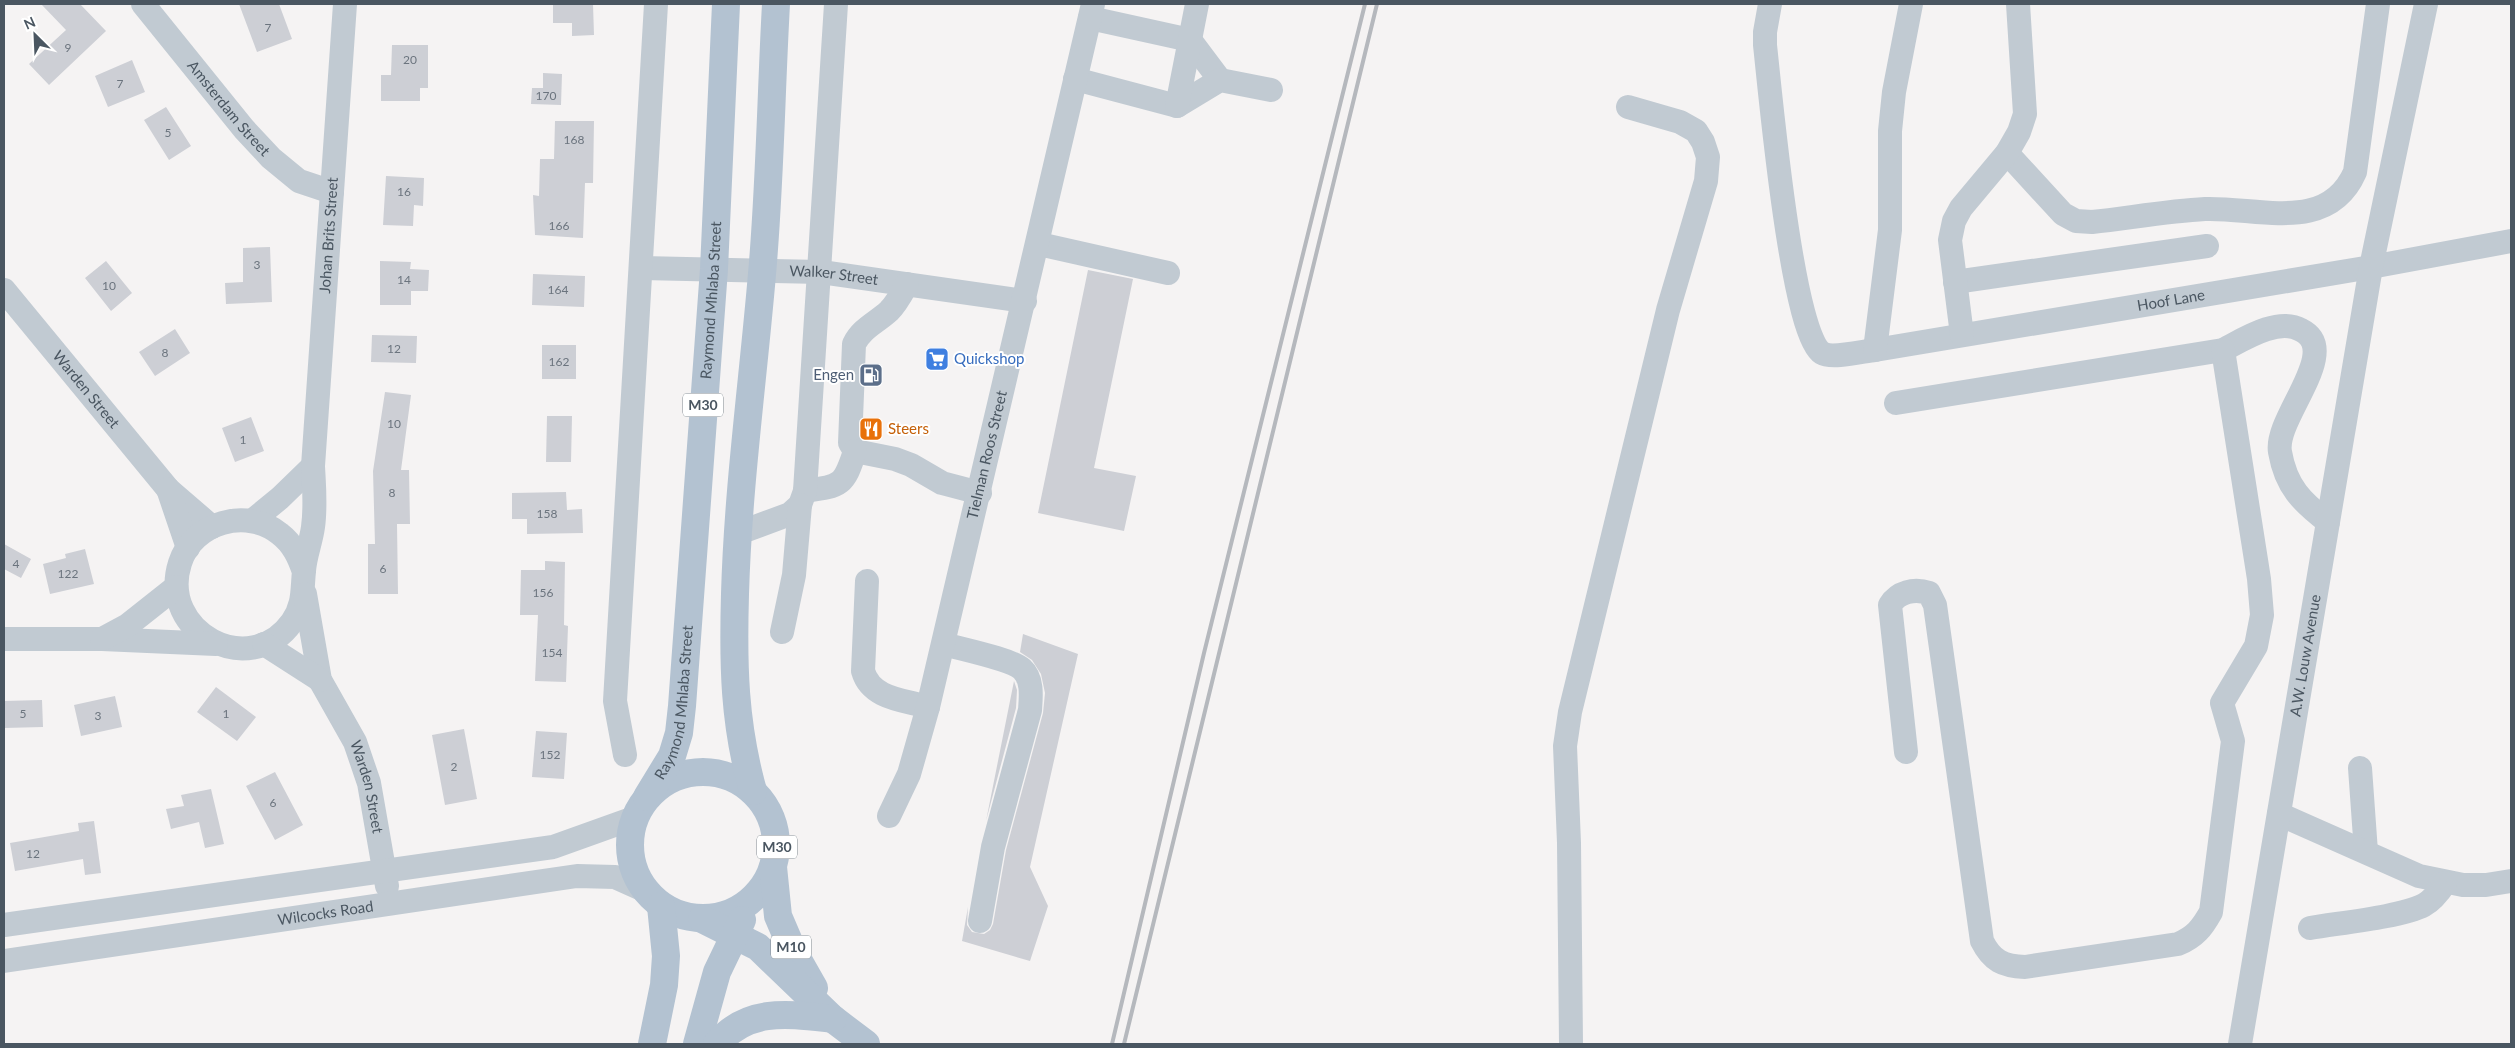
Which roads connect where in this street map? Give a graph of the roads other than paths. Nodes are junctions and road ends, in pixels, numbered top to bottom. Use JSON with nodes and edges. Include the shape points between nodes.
{"nodes":[{"id":1,"x":143,"y":4,"type":"edge"},
{"id":2,"x":345,"y":4,"type":"edge"},
{"id":3,"x":656,"y":4,"type":"edge"},
{"id":4,"x":726,"y":4,"type":"edge"},
{"id":5,"x":776,"y":4,"type":"edge"},
{"id":6,"x":836,"y":4,"type":"edge"},
{"id":7,"x":1197,"y":4,"type":"edge"},
{"id":8,"x":1770,"y":4,"type":"edge"},
{"id":9,"x":1911,"y":4,"type":"edge"},
{"id":10,"x":2018,"y":4,"type":"edge"},
{"id":11,"x":2378,"y":4,"type":"edge"},
{"id":12,"x":2426,"y":4,"type":"edge"},
{"id":13,"x":1091,"y":11,"type":"edge"},
{"id":14,"x":1190,"y":40,"type":"junction"},
{"id":15,"x":1075,"y":80,"type":"junction"},
{"id":16,"x":1220,"y":80,"type":"junction"},
{"id":17,"x":1271,"y":90,"type":"dead end"},
{"id":18,"x":1177,"y":106,"type":"junction"},
{"id":19,"x":1628,"y":107,"type":"dead end"},
{"id":20,"x":2007,"y":153,"type":"junction"},
{"id":21,"x":332,"y":192,"type":"junction"},
{"id":22,"x":2511,"y":241,"type":"edge"},
{"id":23,"x":1039,"y":244,"type":"junction"},
{"id":24,"x":2207,"y":246,"type":"dead end"},
{"id":25,"x":2371,"y":267,"type":"junction"},
{"id":26,"x":642,"y":268,"type":"junction"},
{"id":27,"x":714,"y":269,"type":"junction"},
{"id":28,"x":762,"y":271,"type":"junction"},
{"id":29,"x":821,"y":272,"type":"junction"},
{"id":30,"x":1168,"y":273,"type":"dead end"},
{"id":31,"x":1955,"y":282,"type":"junction"},
{"id":32,"x":907,"y":284,"type":"junction"},
{"id":33,"x":4,"y":290,"type":"edge"},
{"id":34,"x":1025,"y":302,"type":"junction"},
{"id":35,"x":1962,"y":335,"type":"junction"},
{"id":36,"x":1875,"y":350,"type":"junction"},
{"id":37,"x":2223,"y":350,"type":"junction"},
{"id":38,"x":814,"y":368,"type":"junction"},
{"id":39,"x":852,"y":370,"type":"junction"},
{"id":40,"x":1896,"y":403,"type":"dead end"},
{"id":41,"x":855,"y":451,"type":"junction"},
{"id":42,"x":313,"y":466,"type":"junction"},
{"id":43,"x":168,"y":489,"type":"junction"},
{"id":44,"x":980,"y":493,"type":"junction"},
{"id":45,"x":803,"y":498,"type":"junction"},
{"id":46,"x":252,"y":521,"type":"junction"},
{"id":47,"x":2328,"y":522,"type":"junction"},
{"id":48,"x":212,"y":527,"type":"junction"},
{"id":49,"x":736,"y":534,"type":"junction"},
{"id":50,"x":188,"y":548,"type":"junction"},
{"id":51,"x":304,"y":581,"type":"junction"},
{"id":52,"x":867,"y":581,"type":"dead end"},
{"id":53,"x":176,"y":587,"type":"junction"},
{"id":54,"x":782,"y":632,"type":"dead end"},
{"id":55,"x":4,"y":639,"type":"edge"},
{"id":56,"x":102,"y":639,"type":"junction"},
{"id":57,"x":216,"y":644,"type":"junction"},
{"id":58,"x":264,"y":644,"type":"junction"},
{"id":59,"x":944,"y":644,"type":"junction"},
{"id":60,"x":320,"y":680,"type":"junction"},
{"id":61,"x":928,"y":707,"type":"junction"},
{"id":62,"x":1906,"y":752,"type":"dead end"},
{"id":63,"x":625,"y":755,"type":"dead end"},
{"id":64,"x":2360,"y":768,"type":"dead end"},
{"id":65,"x":753,"y":791,"type":"junction"},
{"id":66,"x":640,"y":808,"type":"junction"},
{"id":67,"x":2279,"y":814,"type":"junction"},
{"id":68,"x":889,"y":816,"type":"dead end"},
{"id":69,"x":2366,"y":852,"type":"junction"},
{"id":70,"x":773,"y":866,"type":"junction"},
{"id":71,"x":385,"y":871,"type":"junction"},
{"id":72,"x":2511,"y":881,"type":"edge"},
{"id":73,"x":2445,"y":883,"type":"junction"},
{"id":74,"x":652,"y":898,"type":"junction"},
{"id":75,"x":752,"y":901,"type":"junction"},
{"id":76,"x":389,"y":903,"type":"junction"},
{"id":77,"x":702,"y":919,"type":"junction"},
{"id":78,"x":40,"y":920,"type":"junction"},
{"id":79,"x":980,"y":921,"type":"dead end"},
{"id":80,"x":4,"y":925,"type":"edge"},
{"id":81,"x":2310,"y":928,"type":"dead end"},
{"id":82,"x":735,"y":935,"type":"junction"},
{"id":83,"x":46,"y":956,"type":"junction"},
{"id":84,"x":4,"y":961,"type":"edge"},
{"id":85,"x":833,"y":1019,"type":"junction"},
{"id":86,"x":652,"y":1044,"type":"edge"},
{"id":87,"x":697,"y":1044,"type":"edge"},
{"id":88,"x":717,"y":1044,"type":"edge"},
{"id":89,"x":866,"y":1044,"type":"edge"},
{"id":90,"x":1571,"y":1044,"type":"edge"},
{"id":91,"x":2240,"y":1044,"type":"edge"}],
"edges":[{"from":1,"to":21,"type":"street","name":"Amsterdam Street","via":[[244,130],[271,158],[299,181]]},
{"from":2,"to":21,"type":"street","name":"Johan Brits Street"},
{"from":3,"to":26,"type":"street"},
{"from":4,"to":27,"type":"main road","name":"Raymond Mhlaba Street","number":"M30"},
{"from":5,"to":28,"type":"main road","name":"Raymond Mhlaba Street","number":"M30"},
{"from":6,"to":29,"type":"street"},
{"from":7,"to":14,"type":"street"},
{"from":8,"to":36,"type":"street","name":"Hoof Lane","via":[[1765,45],[1793,265],[1810,335],[1823,354]]},
{"from":9,"to":36,"type":"street","via":[[1894,92],[1890,131],[1890,230]]},
{"from":10,"to":20,"type":"street","via":[[2025,114]]},
{"from":11,"to":20,"type":"street","via":[[2355,172],[2349,186],[2320,208],[2293,214],[2205,209],[2076,221],[2063,214]]},
{"from":12,"to":25,"type":"street","name":"A.W. Louw Avenue"},
{"from":13,"to":14,"type":"street"},
{"from":13,"to":15,"type":"street","name":"Tielman Roos Street"},
{"from":14,"to":16,"type":"street"},
{"from":14,"to":18,"type":"street"},
{"from":15,"to":18,"type":"street"},
{"from":15,"to":23,"type":"street","name":"Tielman Roos Street"},
{"from":16,"to":17,"type":"street"},
{"from":16,"to":18,"type":"street"},
{"from":19,"to":90,"type":"street","via":[[1680,122],[1696,132],[1708,157],[1702,200],[1668,310],[1570,712],[1565,746]]},
{"from":20,"to":31,"type":"street","via":[[1954,221],[1950,240]]},
{"from":21,"to":42,"type":"street","name":"Johan Brits Street"},
{"from":22,"to":25,"type":"street","name":"Hoof Lane"},
{"from":23,"to":30,"type":"street"},
{"from":23,"to":34,"type":"street","name":"Tielman Roos Street"},
{"from":24,"to":31,"type":"street"},
{"from":25,"to":35,"type":"street","name":"Hoof Lane"},
{"from":25,"to":47,"type":"street","name":"A.W. Louw Avenue"},
{"from":26,"to":27,"type":"street","name":"Walker Street"},
{"from":26,"to":63,"type":"street","via":[[615,701]]},
{"from":27,"to":28,"type":"street","name":"Walker Street"},
{"from":27,"to":66,"type":"main road","name":"Raymond Mhlaba Street","number":"M30","via":[[679,733],[672,756]]},
{"from":28,"to":29,"type":"street","name":"Walker Street"},
{"from":28,"to":49,"type":"main road","name":"Raymond Mhlaba Street","number":"M30"},
{"from":29,"to":32,"type":"street","name":"Walker Street"},
{"from":29,"to":38,"type":"street"},
{"from":31,"to":35,"type":"street"},
{"from":32,"to":34,"type":"street","name":"Walker Street"},
{"from":32,"to":39,"type":"street","via":[[889,311],[860,332],[854,344]]},
{"from":33,"to":43,"type":"street","name":"Warden Street"},
{"from":34,"to":44,"type":"street","name":"Tielman Roos Street"},
{"from":35,"to":36,"type":"street","name":"Hoof Lane"},
{"from":37,"to":40,"type":"street"},
{"from":37,"to":47,"type":"street","via":[[2252,334],[2276,328],[2295,326],[2309,334],[2316,348],[2315,362],[2283,428],[2280,451],[2287,477],[2302,502]]},
{"from":37,"to":62,"type":"street","via":[[2262,615],[2256,646],[2222,703],[2233,741],[2211,912],[2202,928],[2191,939],[2178,944],[2025,967],[2008,966],[1987,952],[1980,932],[1935,605],[1929,593],[1921,590],[1902,593],[1890,605]]},
{"from":38,"to":39,"type":"street"},
{"from":38,"to":45,"type":"street"},
{"from":39,"to":41,"type":"street","via":[[848,434]]},
{"from":41,"to":44,"type":"street","via":[[895,459],[942,483]]},
{"from":41,"to":45,"type":"street","via":[[848,474],[840,483]]},
{"from":42,"to":46,"type":"street"},
{"from":42,"to":51,"type":"street","name":"Johan Brits Street","via":[[315,505]]},
{"from":43,"to":48,"type":"street","name":"Warden Street"},
{"from":43,"to":50,"type":"street","name":"Warden Street"},
{"from":44,"to":59,"type":"street","name":"Tielman Roos Street"},
{"from":45,"to":49,"type":"street","via":[[790,514]]},
{"from":45,"to":54,"type":"street","via":[[794,576]]},
{"from":46,"to":48,"type":"street","via":[[231,521]]},
{"from":46,"to":51,"type":"street","via":[[266,525],[291,544]]},
{"from":47,"to":67,"type":"street","name":"A.W. Louw Avenue"},
{"from":48,"to":50,"type":"street"},
{"from":49,"to":65,"type":"main road","name":"Raymond Mhlaba Street","number":"M30","via":[[736,710]]},
{"from":50,"to":53,"type":"street","via":[[181,560]]},
{"from":51,"to":58,"type":"street","via":[[301,607],[292,623]]},
{"from":51,"to":60,"type":"street","name":"Warden Street"},
{"from":52,"to":61,"type":"street","via":[[865,680],[873,690],[883,695]]},
{"from":53,"to":56,"type":"street","via":[[128,625]]},
{"from":53,"to":57,"type":"street","via":[[188,621]]},
{"from":55,"to":56,"type":"street"},
{"from":56,"to":57,"type":"street"},
{"from":57,"to":58,"type":"street","via":[[248,648]]},
{"from":58,"to":60,"type":"street","name":"Warden Street"},
{"from":59,"to":61,"type":"street","name":"Tielman Roos Street"},
{"from":59,"to":79,"type":"street","via":[[1022,669],[1029,680],[1031,693],[1030,710],[993,847]]},
{"from":60,"to":71,"type":"street","name":"Warden Street","via":[[354,742],[370,783]]},
{"from":61,"to":68,"type":"street","name":"Tielman Roos Street","via":[[909,774]]},
{"from":64,"to":69,"type":"street"},
{"from":65,"to":66,"type":"main road","name":"Raymond Mhlaba Street","number":"M30","via":[[733,778],[711,772],[687,773],[665,782]]},
{"from":65,"to":70,"type":"main road","name":"Raymond Mhlaba Street","number":"M30","via":[[766,807],[774,826],[777,846]]},
{"from":66,"to":71,"type":"street","via":[[554,847]]},
{"from":66,"to":74,"type":"main road","name":"Raymond Mhlaba Street","number":"M30","via":[[629,843],[632,868]]},
{"from":67,"to":69,"type":"street"},
{"from":67,"to":91,"type":"street","name":"A.W. Louw Avenue"},
{"from":69,"to":73,"type":"street","via":[[2419,876]]},
{"from":70,"to":75,"type":"main road","name":"Raymond Mhlaba Street","number":"M30","via":[[765,885]]},
{"from":70,"to":85,"type":"main road","number":"M10","via":[[778,916],[792,951]]},
{"from":71,"to":76,"type":"street","name":"Warden Street"},
{"from":71,"to":78,"type":"street"},
{"from":72,"to":73,"type":"street","via":[[2486,885]]},
{"from":73,"to":81,"type":"street","via":[[2437,895],[2405,912]]},
{"from":74,"to":76,"type":"street","name":"Wilcocks Road","via":[[615,876],[577,876]]},
{"from":74,"to":77,"type":"main road","name":"Raymond Mhlaba Street","number":"M30","via":[[681,916]]},
{"from":74,"to":86,"type":"main road","name":"Raymond Mhlaba Street","number":"M30","via":[[666,956],[664,985]]},
{"from":75,"to":77,"type":"main road","name":"Raymond Mhlaba Street","number":"M30","via":[[734,912]]},
{"from":75,"to":82,"type":"main road","name":"Raymond Mhlaba Street","number":"M30"},
{"from":76,"to":83,"type":"street","name":"Wilcocks Road"},
{"from":77,"to":82,"type":"main road","number":"M10"},
{"from":78,"to":80,"type":"street"},
{"from":78,"to":83,"type":"street"},
{"from":82,"to":85,"type":"main road","number":"M10","via":[[758,947]]},
{"from":82,"to":87,"type":"main road","name":"Raymond Mhlaba Street","number":"M30","via":[[718,972]]},
{"from":83,"to":84,"type":"street","name":"Wilcocks Road"},
{"from":85,"to":88,"type":"main road","via":[[764,1015],[743,1022]]},
{"from":85,"to":89,"type":"main road","number":"M10"}]}
